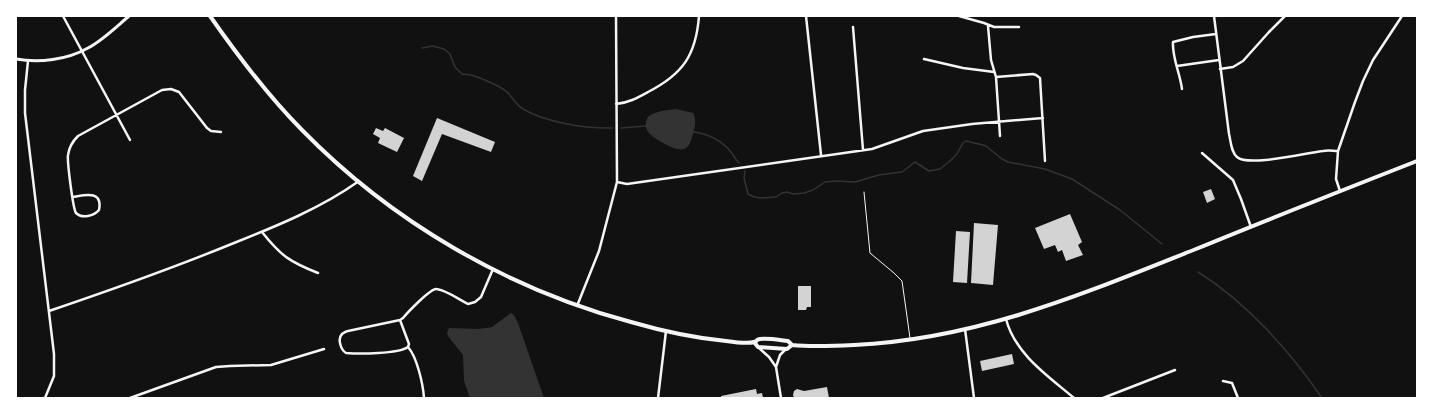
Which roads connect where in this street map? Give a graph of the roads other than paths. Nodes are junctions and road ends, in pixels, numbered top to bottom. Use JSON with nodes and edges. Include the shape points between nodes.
{"nodes":[{"id":1,"x":63,"y":16,"type":"edge"},
{"id":2,"x":129,"y":16,"type":"edge"},
{"id":3,"x":210,"y":16,"type":"edge"},
{"id":4,"x":616,"y":16,"type":"edge"},
{"id":5,"x":699,"y":16,"type":"edge"},
{"id":6,"x":806,"y":16,"type":"edge"},
{"id":7,"x":959,"y":16,"type":"edge"},
{"id":8,"x":1214,"y":16,"type":"edge"},
{"id":9,"x":1218,"y":16,"type":"edge"},
{"id":10,"x":1285,"y":16,"type":"edge"},
{"id":11,"x":1402,"y":16,"type":"edge"},
{"id":12,"x":988,"y":26,"type":"junction"},
{"id":13,"x":853,"y":27,"type":"dead end"},
{"id":14,"x":1019,"y":27,"type":"dead end"},
{"id":15,"x":1216,"y":34,"type":"junction"},
{"id":16,"x":82,"y":51,"type":"junction"},
{"id":17,"x":16,"y":59,"type":"edge"},
{"id":18,"x":924,"y":59,"type":"dead end"},
{"id":19,"x":1219,"y":60,"type":"junction"},
{"id":20,"x":28,"y":61,"type":"junction"},
{"id":21,"x":1177,"y":66,"type":"junction"},
{"id":22,"x":1220,"y":69,"type":"junction"},
{"id":23,"x":994,"y":72,"type":"junction"},
{"id":24,"x":996,"y":77,"type":"junction"},
{"id":25,"x":1182,"y":89,"type":"dead end"},
{"id":26,"x":616,"y":104,"type":"junction"},
{"id":27,"x":117,"y":115,"type":"junction"},
{"id":28,"x":1043,"y":118,"type":"junction"},
{"id":29,"x":999,"y":122,"type":"junction"},
{"id":30,"x":221,"y":132,"type":"dead end"},
{"id":31,"x":1000,"y":136,"type":"dead end"},
{"id":32,"x":130,"y":140,"type":"dead end"},
{"id":33,"x":863,"y":150,"type":"junction"},
{"id":34,"x":1338,"y":151,"type":"junction"},
{"id":35,"x":1202,"y":153,"type":"dead end"},
{"id":36,"x":821,"y":155,"type":"junction"},
{"id":37,"x":1045,"y":161,"type":"dead end"},
{"id":38,"x":1417,"y":161,"type":"edge"},
{"id":39,"x":358,"y":181,"type":"junction"},
{"id":40,"x":617,"y":182,"type":"junction"},
{"id":41,"x":1340,"y":191,"type":"junction"},
{"id":42,"x":864,"y":192,"type":"dead end"},
{"id":43,"x":73,"y":197,"type":"junction"},
{"id":44,"x":1251,"y":227,"type":"junction"},
{"id":45,"x":262,"y":232,"type":"junction"},
{"id":46,"x":493,"y":269,"type":"junction"},
{"id":47,"x":318,"y":273,"type":"dead end"},
{"id":48,"x":577,"y":306,"type":"junction"},
{"id":49,"x":49,"y":311,"type":"junction"},
{"id":50,"x":1006,"y":319,"type":"junction"},
{"id":51,"x":400,"y":320,"type":"junction"},
{"id":52,"x":966,"y":329,"type":"junction"},
{"id":53,"x":666,"y":331,"type":"junction"},
{"id":54,"x":910,"y":340,"type":"junction"},
{"id":55,"x":754,"y":342,"type":"junction"},
{"id":56,"x":792,"y":345,"type":"junction"},
{"id":57,"x":408,"y":347,"type":"junction"},
{"id":58,"x":758,"y":347,"type":"junction"},
{"id":59,"x":324,"y":349,"type":"dead end"},
{"id":60,"x":787,"y":349,"type":"junction"},
{"id":61,"x":776,"y":367,"type":"junction"},
{"id":62,"x":1175,"y":370,"type":"dead end"},
{"id":63,"x":1223,"y":380,"type":"dead end"},
{"id":64,"x":45,"y":398,"type":"edge"},
{"id":65,"x":130,"y":398,"type":"edge"},
{"id":66,"x":424,"y":398,"type":"edge"},
{"id":67,"x":658,"y":398,"type":"edge"},
{"id":68,"x":781,"y":398,"type":"edge"},
{"id":69,"x":974,"y":398,"type":"edge"},
{"id":70,"x":1074,"y":398,"type":"edge"},
{"id":71,"x":1103,"y":398,"type":"edge"},
{"id":72,"x":1238,"y":398,"type":"edge"}],
"edges":[{"from":1,"to":16,"type":"street"},
{"from":2,"to":16,"type":"street","via":[[101,40]]},
{"from":3,"to":39,"type":"main road","via":[[241,60],[286,114]]},
{"from":4,"to":26,"type":"street"},
{"from":5,"to":26,"type":"street","via":[[698,32],[692,50],[678,72],[640,97]]},
{"from":6,"to":36,"type":"street"},
{"from":7,"to":12,"type":"street"},
{"from":8,"to":9,"type":"street"},
{"from":8,"to":15,"type":"street"},
{"from":10,"to":22,"type":"street","via":[[1243,61],[1233,67]]},
{"from":11,"to":34,"type":"street","via":[[1373,60]]},
{"from":12,"to":14,"type":"street"},
{"from":12,"to":23,"type":"street"},
{"from":13,"to":33,"type":"street"},
{"from":15,"to":19,"type":"street"},
{"from":15,"to":21,"type":"street","via":[[1173,42]]},
{"from":16,"to":20,"type":"street","via":[[60,58]]},
{"from":16,"to":27,"type":"street"},
{"from":17,"to":20,"type":"street"},
{"from":18,"to":23,"type":"street"},
{"from":19,"to":21,"type":"street"},
{"from":19,"to":22,"type":"street"},
{"from":20,"to":49,"type":"street","via":[[25,113]]},
{"from":21,"to":25,"type":"street"},
{"from":22,"to":34,"type":"street","via":[[1232,150],[1240,160],[1273,160],[1323,151]]},
{"from":23,"to":24,"type":"street"},
{"from":24,"to":28,"type":"street","via":[[1033,74],[1038,76],[1041,82]]},
{"from":24,"to":29,"type":"street"},
{"from":26,"to":40,"type":"street"},
{"from":27,"to":30,"type":"street","via":[[162,90],[175,90],[182,94],[207,128]]},
{"from":27,"to":32,"type":"street"},
{"from":27,"to":43,"type":"street","via":[[78,136],[72,144],[68,161]]},
{"from":28,"to":29,"type":"street"},
{"from":28,"to":37,"type":"street"},
{"from":29,"to":31,"type":"street"},
{"from":29,"to":33,"type":"street","via":[[923,131],[880,147]]},
{"from":33,"to":36,"type":"street"},
{"from":34,"to":41,"type":"street","via":[[1336,179]]},
{"from":35,"to":44,"type":"street","via":[[1233,180]]},
{"from":36,"to":40,"type":"street","via":[[627,184]]},
{"from":38,"to":41,"type":"main road"},
{"from":39,"to":45,"type":"street","via":[[295,217]]},
{"from":39,"to":46,"type":"main road","via":[[413,223]]},
{"from":40,"to":48,"type":"street","via":[[599,251]]},
{"from":41,"to":44,"type":"main road"},
{"from":42,"to":54,"type":"lane","via":[[870,253],[902,281]]},
{"from":43,"to":43,"type":"street","via":[[74,210],[80,216],[93,215],[99,210],[96,196],[92,194]]},
{"from":44,"to":50,"type":"main road","via":[[1053,305]]},
{"from":45,"to":47,"type":"street","via":[[285,258]]},
{"from":45,"to":49,"type":"street","via":[[186,263]]},
{"from":46,"to":48,"type":"main road","via":[[533,289]]},
{"from":46,"to":51,"type":"street","via":[[481,297],[475,302],[468,304],[436,289],[428,293]]},
{"from":48,"to":53,"type":"main road"},
{"from":49,"to":64,"type":"street","via":[[55,365],[52,382]]},
{"from":50,"to":52,"type":"main road"},
{"from":50,"to":70,"type":"street","via":[[1012,338],[1033,363]]},
{"from":51,"to":57,"type":"street"},
{"from":51,"to":57,"type":"street","via":[[342,333],[341,348],[343,352],[351,354],[390,352]]},
{"from":52,"to":54,"type":"main road"},
{"from":52,"to":69,"type":"street"},
{"from":53,"to":55,"type":"main road","via":[[726,341]]},
{"from":53,"to":67,"type":"street"},
{"from":54,"to":56,"type":"main road","via":[[853,345]]},
{"from":55,"to":56,"type":"main road","via":[[759,339],[788,341]]},
{"from":55,"to":58,"type":"main road"},
{"from":56,"to":60,"type":"main road"},
{"from":57,"to":66,"type":"street","via":[[412,351],[418,370]]},
{"from":58,"to":60,"type":"main road"},
{"from":58,"to":61,"type":"street"},
{"from":59,"to":65,"type":"street","via":[[271,365],[216,367]]},
{"from":60,"to":61,"type":"street","via":[[780,355]]},
{"from":61,"to":68,"type":"street"},
{"from":62,"to":71,"type":"street"},
{"from":63,"to":72,"type":"street","via":[[1232,382]]}]}
